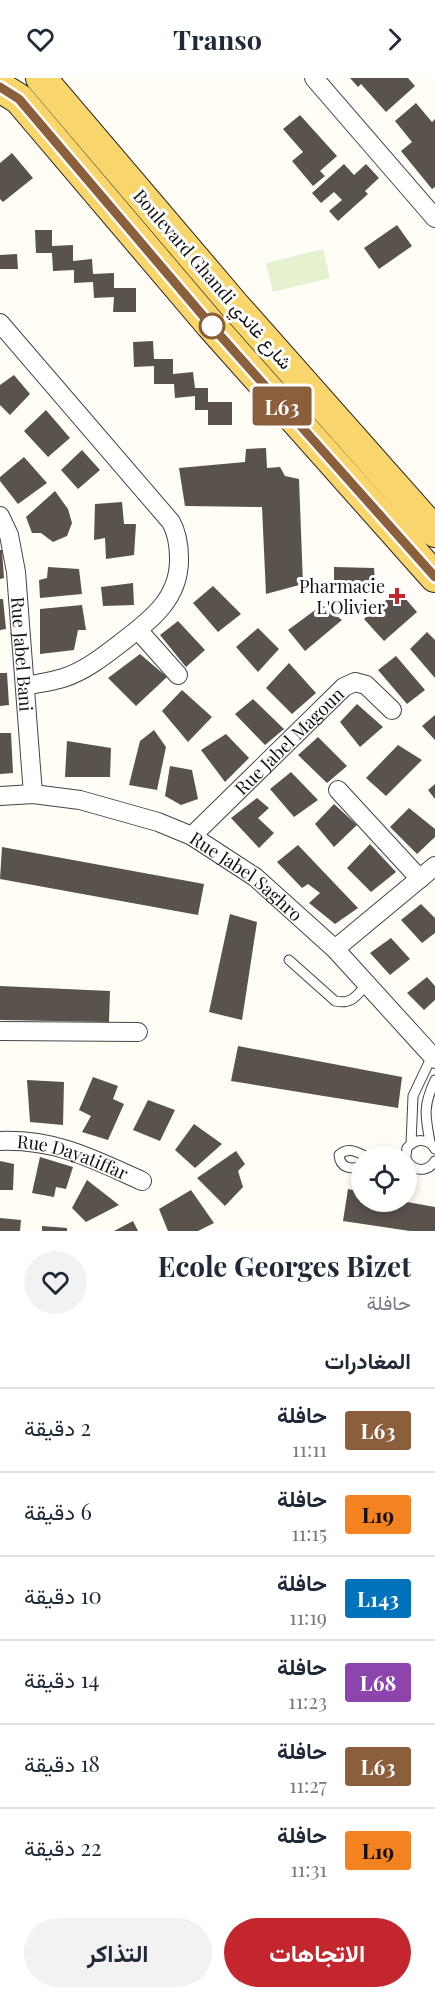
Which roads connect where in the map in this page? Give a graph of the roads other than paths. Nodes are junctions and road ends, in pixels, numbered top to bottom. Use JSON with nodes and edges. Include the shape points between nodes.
{"nodes":[{"id":1,"x":41,"y":78,"type":"edge"},
{"id":2,"x":314,"y":78,"type":"edge"},
{"id":3,"x":0,"y":87,"type":"edge"},
{"id":4,"x":435,"y":218,"type":"edge"},
{"id":5,"x":0,"y":323,"type":"edge"},
{"id":6,"x":0,"y":516,"type":"edge"},
{"id":7,"x":435,"y":532,"type":"edge"},
{"id":8,"x":435,"y":577,"type":"edge"},
{"id":9,"x":138,"y":630,"type":"junction"},
{"id":10,"x":178,"y":675,"type":"dead end"},
{"id":11,"x":26,"y":686,"type":"junction"},
{"id":12,"x":392,"y":710,"type":"dead end"},
{"id":13,"x":338,"y":790,"type":"dead end"},
{"id":14,"x":33,"y":794,"type":"junction"},
{"id":15,"x":0,"y":796,"type":"edge"},
{"id":16,"x":192,"y":836,"type":"junction"},
{"id":17,"x":435,"y":866,"type":"edge"},
{"id":18,"x":420,"y":879,"type":"junction"},
{"id":19,"x":336,"y":949,"type":"junction"},
{"id":20,"x":289,"y":960,"type":"dead end"},
{"id":21,"x":367,"y":984,"type":"junction"},
{"id":22,"x":0,"y":1031,"type":"edge"},
{"id":23,"x":138,"y":1032,"type":"dead end"},
{"id":24,"x":434,"y":1058,"type":"edge"},
{"id":25,"x":435,"y":1080,"type":"edge"},
{"id":26,"x":0,"y":1141,"type":"edge"},
{"id":27,"x":411,"y":1144,"type":"joint"},
{"id":28,"x":432,"y":1146,"type":"edge"},
{"id":29,"x":351,"y":1151,"type":"edge"},
{"id":30,"x":435,"y":1161,"type":"edge"},
{"id":31,"x":351,"y":1169,"type":"edge"},
{"id":32,"x":417,"y":1169,"type":"edge"},
{"id":33,"x":142,"y":1181,"type":"dead end"}],
"edges":[{"from":1,"to":7,"type":"main road","name":"Boulevard Ghandi شارع غاندي"},
{"from":2,"to":4,"type":"street"},
{"from":3,"to":8,"type":"main road","name":"Boulevard Ghandi شارع غاندي","via":[[19,99],[210,324]]},
{"from":5,"to":9,"type":"street","via":[[176,531],[176,585],[162,608]]},
{"from":6,"to":11,"type":"street","name":"Rue Jabel Bani","via":[[13,551]]},
{"from":9,"to":10,"type":"street"},
{"from":9,"to":11,"type":"street","via":[[95,663],[64,678]]},
{"from":11,"to":14,"type":"street","name":"Rue Jabel Bani"},
{"from":12,"to":16,"type":"street","name":"Rue Jabel Magoun","via":[[366,685],[344,679]]},
{"from":13,"to":18,"type":"street"},
{"from":14,"to":15,"type":"street","name":"Rue Jabel Saghro"},
{"from":14,"to":16,"type":"street","name":"Rue Jabel Saghro","via":[[80,800]]},
{"from":16,"to":19,"type":"street","name":"Rue Jabel Saghro","via":[[255,878]]},
{"from":17,"to":18,"type":"street"},
{"from":18,"to":19,"type":"street"},
{"from":19,"to":21,"type":"street","name":"Rue Jabel Saghro"},
{"from":20,"to":21,"type":"lane","via":[[336,1001],[351,1002]]},
{"from":21,"to":24,"type":"street","name":"Rue Jabel Saghro"},
{"from":22,"to":23,"type":"street"},
{"from":24,"to":27,"type":"lane","via":[[413,1096]]},
{"from":25,"to":28,"type":"lane","via":[[426,1107]]},
{"from":26,"to":33,"type":"street","name":"Rue Dayatiffar","via":[[33,1142],[79,1152]]},
{"from":27,"to":28,"type":"lane","via":[[423,1140]]},
{"from":29,"to":31,"type":"lane","via":[[339,1155],[342,1165]]},
{"from":30,"to":32,"type":"lane","via":[[430,1168]]}]}
